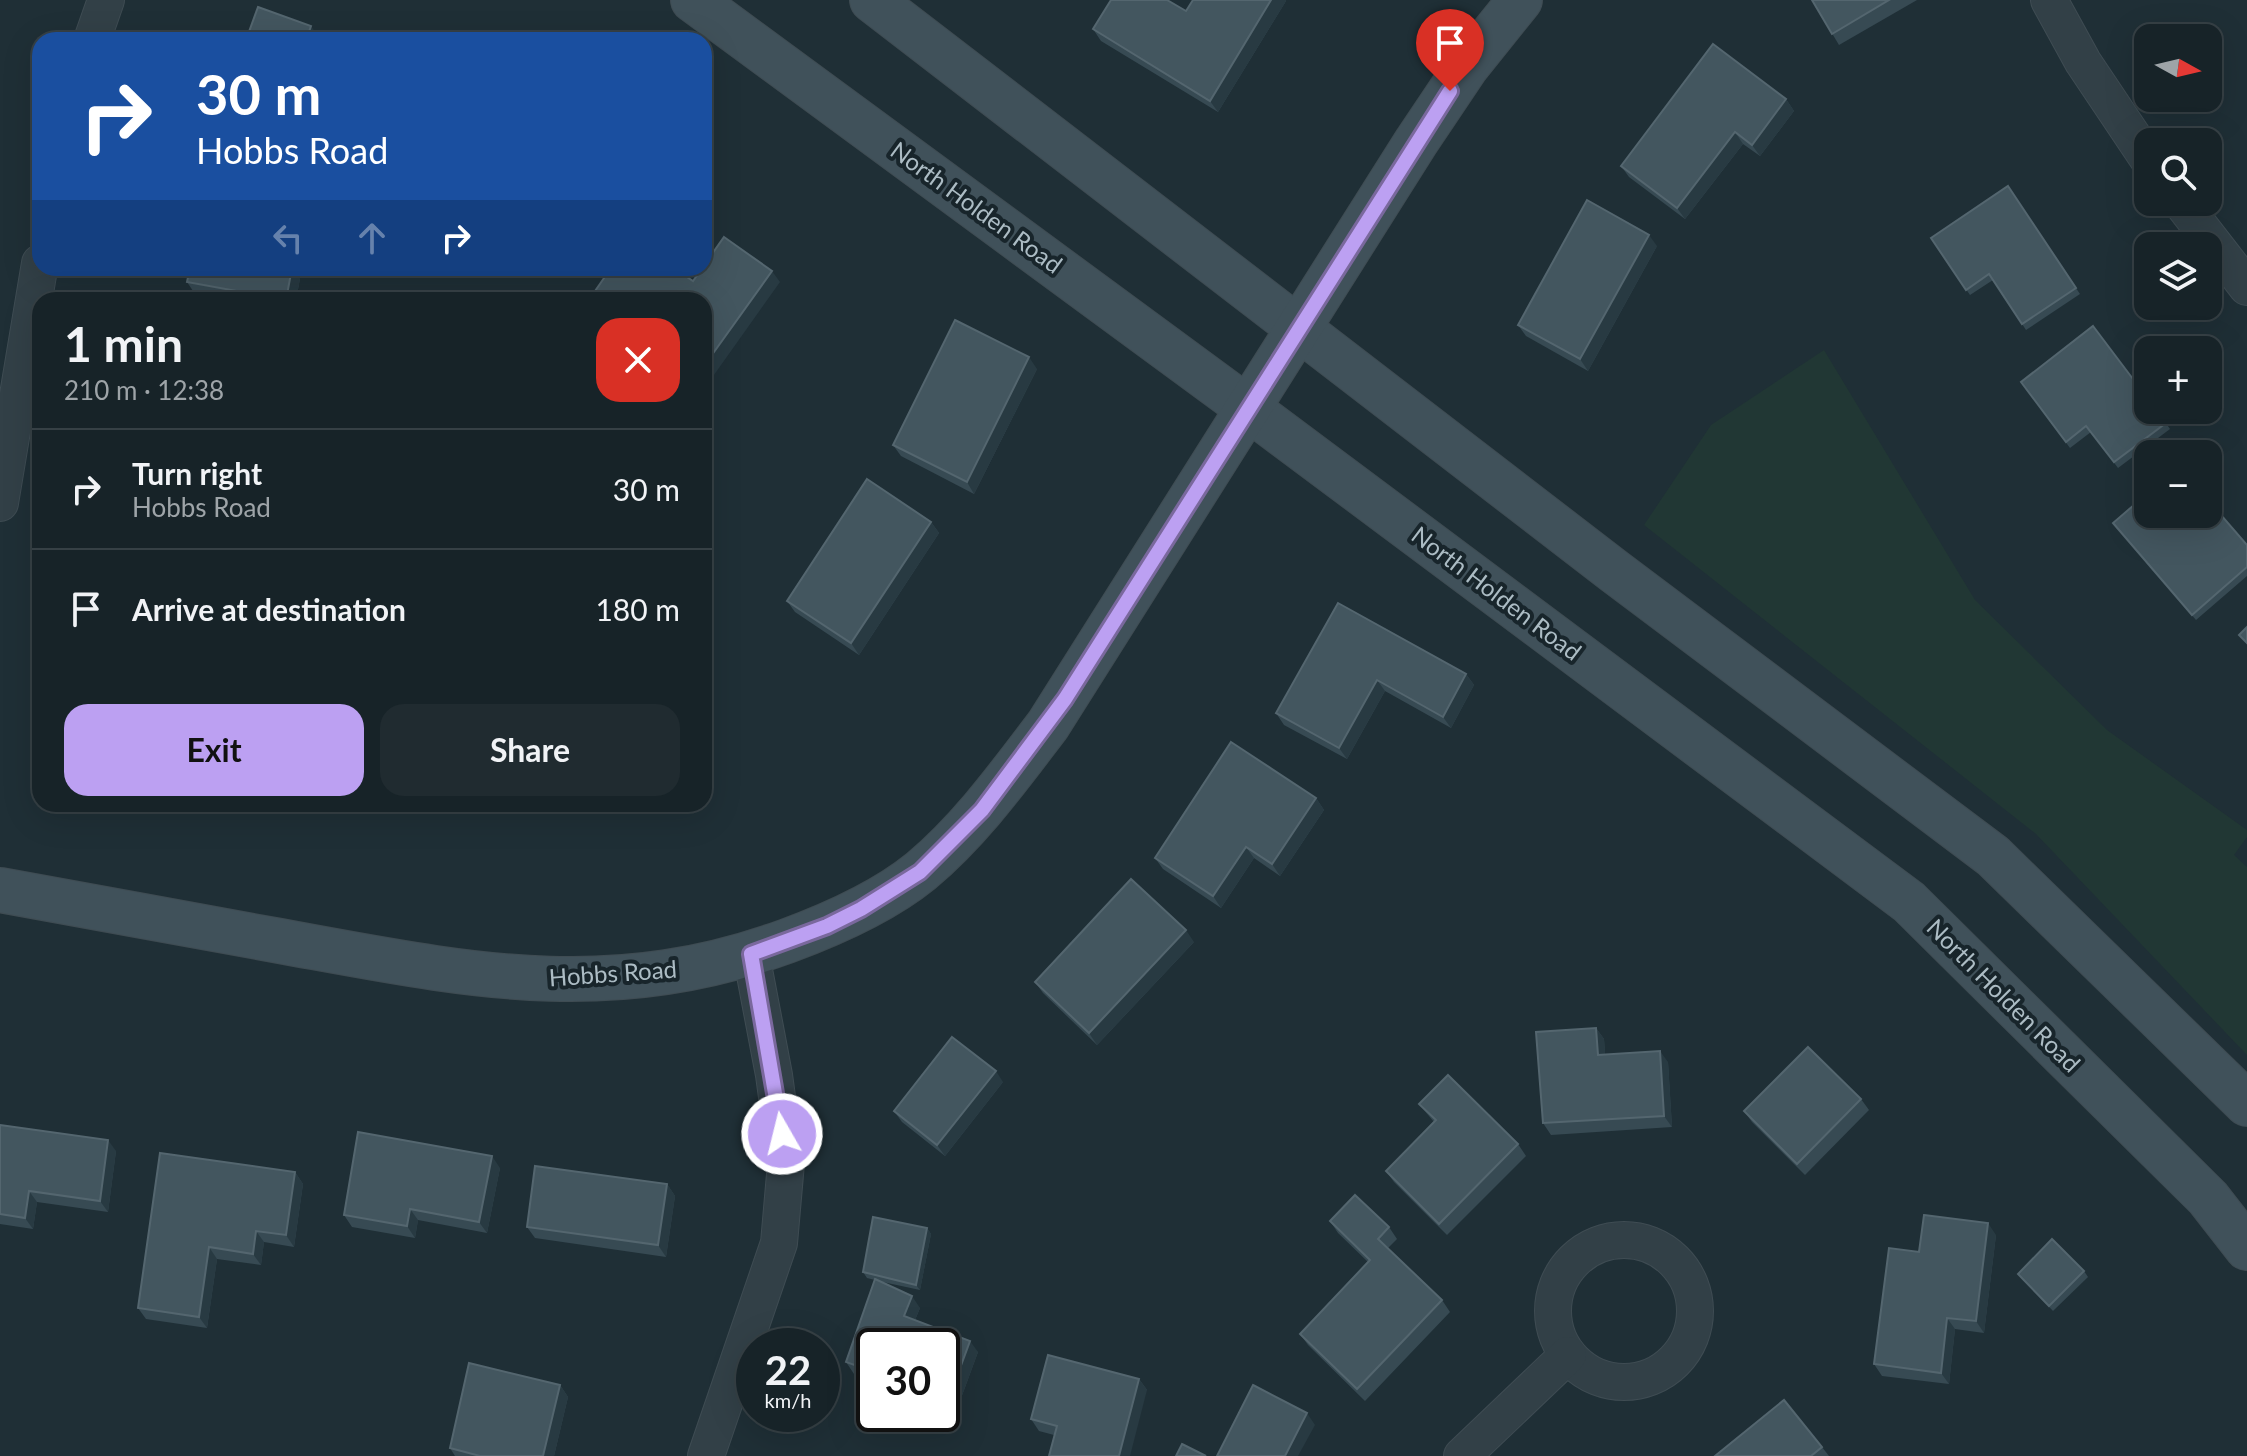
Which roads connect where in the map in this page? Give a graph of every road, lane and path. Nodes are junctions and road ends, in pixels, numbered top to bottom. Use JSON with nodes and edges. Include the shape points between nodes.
{"nodes":[{"id":1,"x":106,"y":0,"type":"edge"},
{"id":2,"x":693,"y":0,"type":"edge"},
{"id":3,"x":872,"y":0,"type":"edge"},
{"id":4,"x":1520,"y":0,"type":"edge"},
{"id":5,"x":2049,"y":0,"type":"edge"},
{"id":6,"x":95,"y":32,"type":"edge"},
{"id":7,"x":2134,"y":138,"type":"edge"},
{"id":8,"x":2192,"y":216,"type":"edge"},
{"id":9,"x":2247,"y":287,"type":"edge"},
{"id":10,"x":32,"y":311,"type":"edge"},
{"id":11,"x":1300,"y":327,"type":"junction"},
{"id":12,"x":1249,"y":409,"type":"junction"},
{"id":13,"x":0,"y":503,"type":"edge"},
{"id":14,"x":0,"y":890,"type":"edge"},
{"id":15,"x":751,"y":954,"type":"junction"},
{"id":16,"x":2247,"y":1104,"type":"edge"},
{"id":17,"x":2247,"y":1248,"type":"edge"},
{"id":18,"x":1568,"y":1355,"type":"dead end"},
{"id":19,"x":706,"y":1456,"type":"edge"},
{"id":20,"x":1462,"y":1456,"type":"edge"}],
"edges":[{"from":1,"to":6,"type":"street"},
{"from":2,"to":12,"type":"main road","name":"North Holden Road"},
{"from":3,"to":11,"type":"main road"},
{"from":4,"to":11,"type":"main road","name":"Hobbs Road","via":[[1467,66]]},
{"from":5,"to":7,"type":"street"},
{"from":8,"to":9,"type":"street"},
{"from":10,"to":13,"type":"street"},
{"from":11,"to":12,"type":"main road","name":"Hobbs Road"},
{"from":11,"to":16,"type":"main road","via":[[1993,856]]},
{"from":12,"to":15,"type":"main road","name":"Hobbs Road","via":[[1048,725],[982,810],[920,872],[861,909]]},
{"from":12,"to":17,"type":"main road","name":"North Holden Road","via":[[1909,902],[2208,1198]]},
{"from":14,"to":15,"type":"main road","name":"Hobbs Road","via":[[496,977],[552,981],[649,976]]},
{"from":15,"to":19,"type":"street","via":[[786,1163],[779,1243]]},
{"from":18,"to":20,"type":"street"}]}
